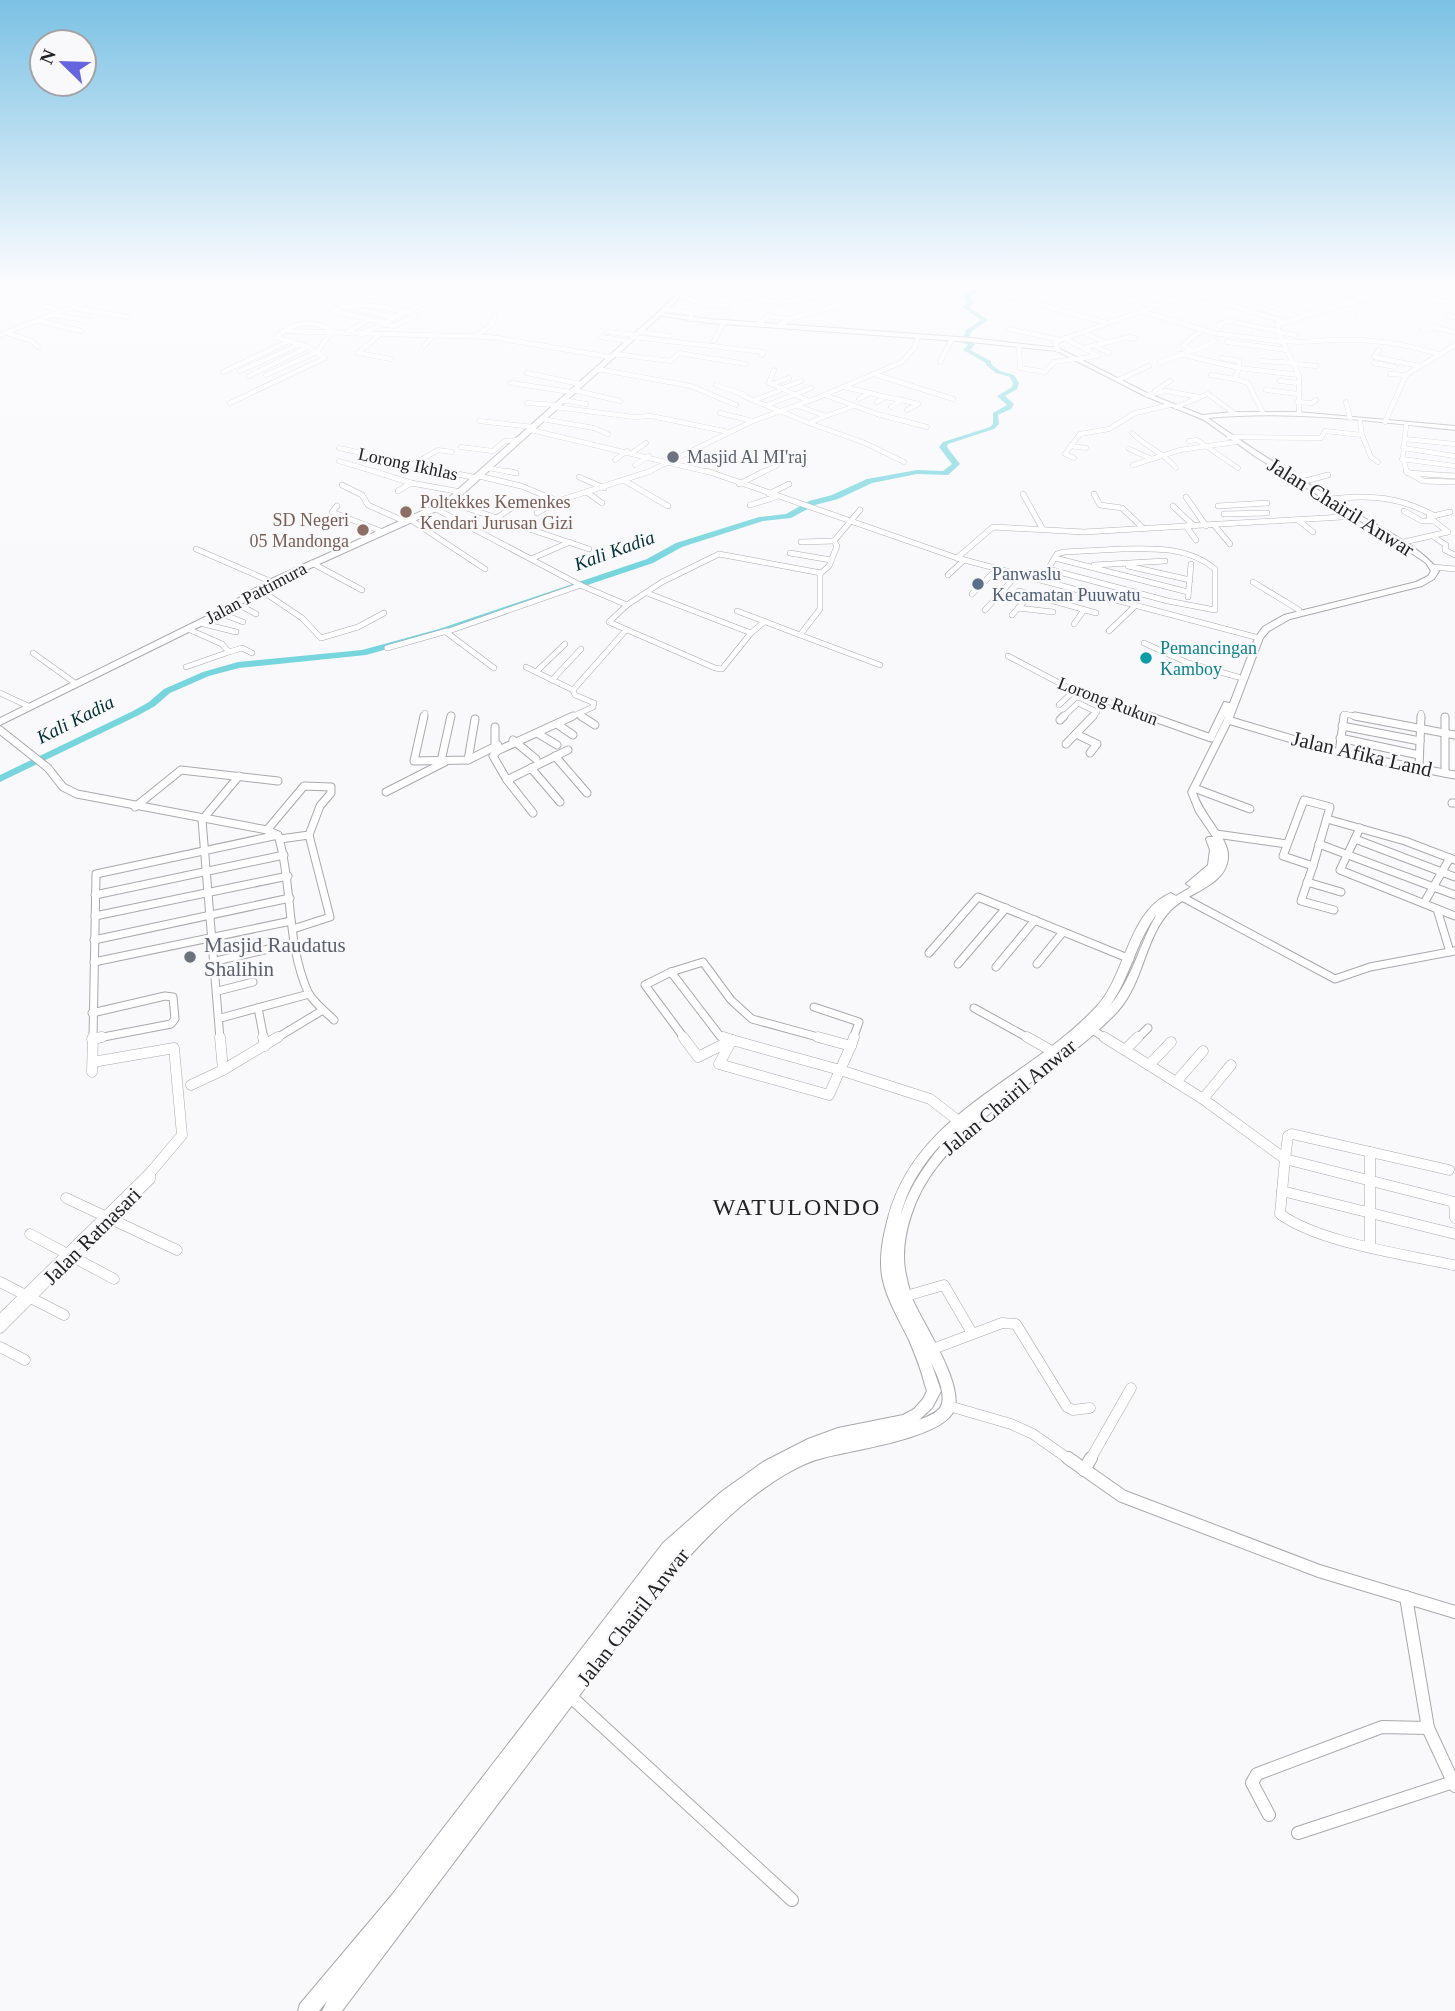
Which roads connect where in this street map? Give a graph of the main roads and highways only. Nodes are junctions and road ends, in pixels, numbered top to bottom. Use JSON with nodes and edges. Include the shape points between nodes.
{"nodes":[{"id":1,"x":585,"y":380,"type":"edge"},
{"id":2,"x":1118,"y":380,"type":"edge"},
{"id":3,"x":1201,"y":418,"type":"junction"},
{"id":4,"x":1431,"y":427,"type":"junction"},
{"id":5,"x":1455,"y":429,"type":"edge"},
{"id":6,"x":1233,"y":439,"type":"junction"},
{"id":7,"x":1357,"y":517,"type":"junction"},
{"id":8,"x":1398,"y":544,"type":"junction"},
{"id":9,"x":1375,"y":595,"type":"junction"},
{"id":10,"x":1256,"y":638,"type":"junction"},
{"id":11,"x":0,"y":722,"type":"edge"},
{"id":12,"x":1209,"y":749,"type":"junction"},
{"id":13,"x":1087,"y":1029,"type":"junction"},
{"id":14,"x":941,"y":1403,"type":"junction"},
{"id":15,"x":307,"y":2011,"type":"edge"},
{"id":16,"x":331,"y":2011,"type":"edge"}],
"edges":[{"from":1,"to":11,"type":"highway","name":"Jalan Pattimura","via":[[449,502],[272,582],[201,623]]},
{"from":2,"to":3,"type":"main road","name":"Jalan Chairil Anwar"},
{"from":3,"to":4,"type":"main road","via":[[1282,415]]},
{"from":3,"to":4,"type":"main road","via":[[1234,413],[1299,414]]},
{"from":3,"to":6,"type":"main road","name":"Jalan Chairil Anwar"},
{"from":4,"to":5,"type":"main road"},
{"from":6,"to":7,"type":"main road","name":"Jalan Chairil Anwar"},
{"from":6,"to":7,"type":"main road","name":"Jalan Chairil Anwar"},
{"from":7,"to":8,"type":"main road","name":"Jalan Chairil Anwar"},
{"from":8,"to":9,"type":"main road","name":"Jalan Chairil Anwar","via":[[1428,572]]},
{"from":8,"to":9,"type":"main road","name":"Jalan Chairil Anwar","via":[[1433,567],[1434,574]]},
{"from":9,"to":10,"type":"main road","name":"Jalan Chairil Anwar","via":[[1287,617]]},
{"from":9,"to":10,"type":"main road","name":"Jalan Chairil Anwar","via":[[1270,620],[1260,626]]},
{"from":10,"to":12,"type":"main road","name":"Jalan Chairil Anwar"},
{"from":10,"to":12,"type":"main road","name":"Jalan Chairil Anwar","via":[[1228,720]]},
{"from":12,"to":13,"type":"main road","name":"Jalan Chairil Anwar","via":[[1187,787],[1186,798],[1213,843],[1215,861],[1208,872],[1152,912],[1113,997]]},
{"from":12,"to":13,"type":"main road","name":"Jalan Chairil Anwar","via":[[1194,788],[1194,801],[1216,834],[1224,853],[1222,867],[1161,915],[1146,940],[1126,994]]},
{"from":13,"to":14,"type":"main road","name":"Jalan Chairil Anwar","via":[[949,1144],[923,1175],[907,1205],[898,1261],[906,1296],[933,1349]]},
{"from":13,"to":14,"type":"main road","name":"Jalan Chairil Anwar","via":[[1050,1050],[930,1147],[902,1187],[890,1224],[888,1276]]},
{"from":14,"to":15,"type":"main road","name":"Jalan Chairil Anwar","via":[[914,1418],[837,1436],[779,1460],[713,1505],[667,1548],[397,1902]]},
{"from":14,"to":16,"type":"main road","name":"Jalan Chairil Anwar","via":[[925,1426],[804,1458],[754,1489],[683,1550]]}]}
